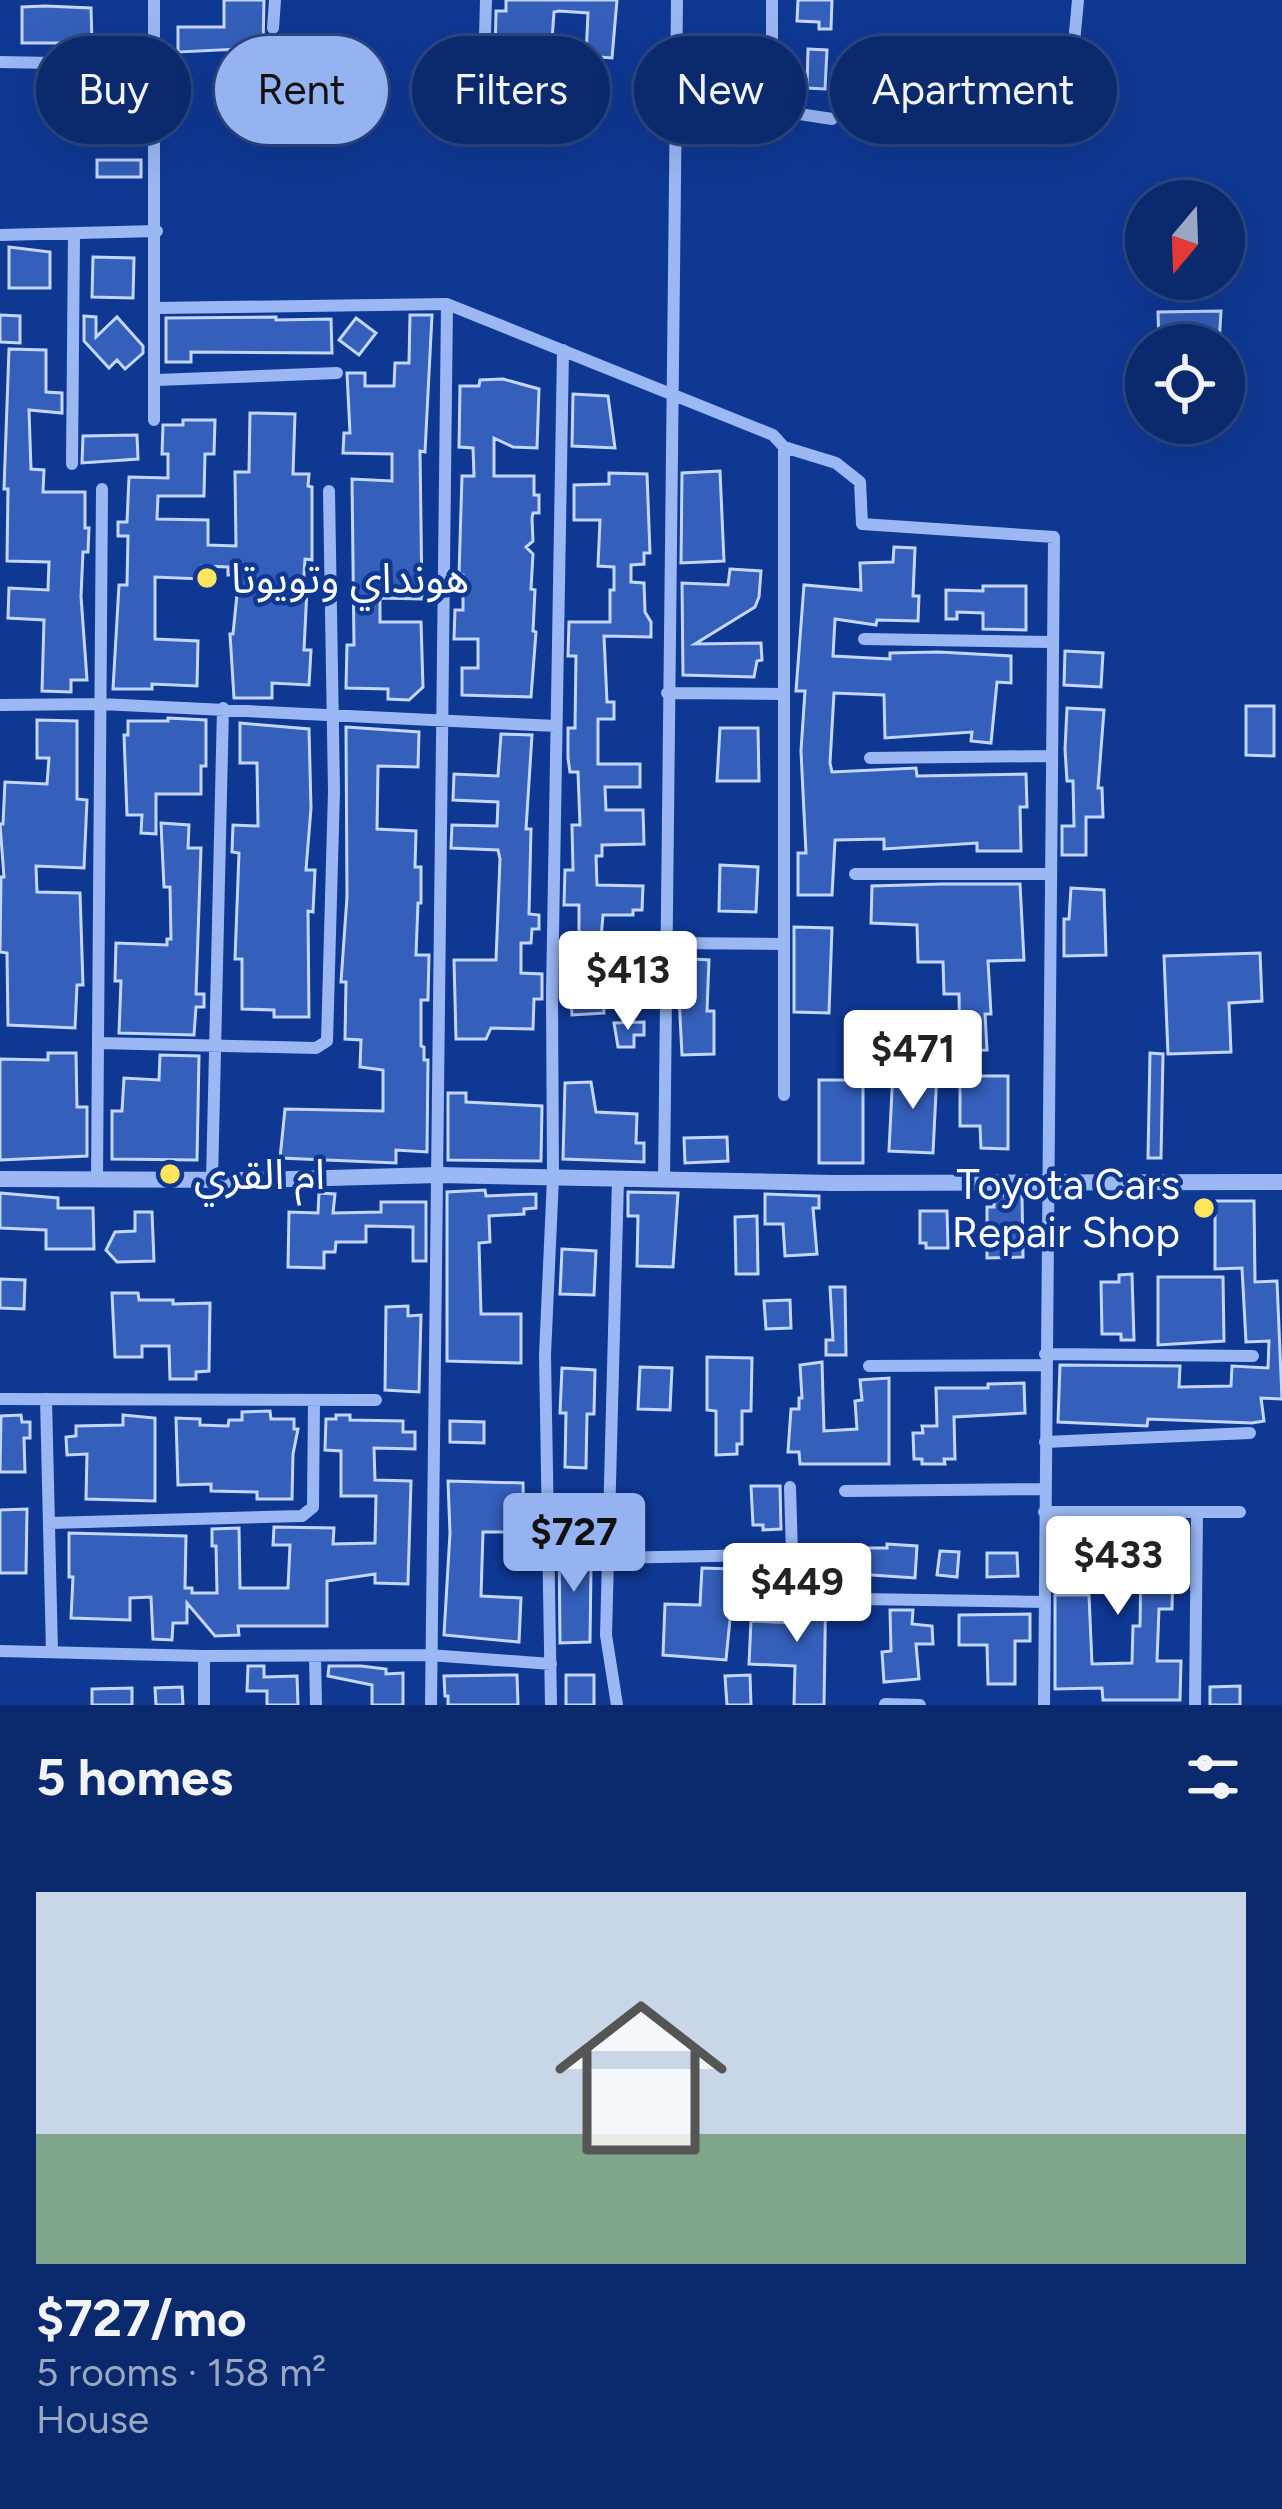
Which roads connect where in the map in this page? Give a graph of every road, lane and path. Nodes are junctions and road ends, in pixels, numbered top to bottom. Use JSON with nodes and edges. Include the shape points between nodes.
{"nodes":[{"id":1,"x":154,"y":0,"type":"edge"},
{"id":2,"x":275,"y":0,"type":"edge"},
{"id":3,"x":486,"y":0,"type":"edge"},
{"id":4,"x":677,"y":0,"type":"edge"},
{"id":5,"x":772,"y":0,"type":"edge"},
{"id":6,"x":1078,"y":0,"type":"edge"},
{"id":7,"x":273,"y":28,"type":"dead end"},
{"id":8,"x":154,"y":36,"type":"edge"},
{"id":9,"x":485,"y":36,"type":"edge"},
{"id":10,"x":676,"y":36,"type":"edge"},
{"id":11,"x":772,"y":36,"type":"edge"},
{"id":12,"x":1075,"y":36,"type":"edge"},
{"id":13,"x":0,"y":62,"type":"edge"},
{"id":14,"x":36,"y":63,"type":"edge"},
{"id":15,"x":155,"y":144,"type":"edge"},
{"id":16,"x":674,"y":144,"type":"edge"},
{"id":17,"x":157,"y":231,"type":"junction"},
{"id":18,"x":0,"y":235,"type":"edge"},
{"id":19,"x":74,"y":235,"type":"junction"},
{"id":20,"x":447,"y":304,"type":"junction"},
{"id":21,"x":157,"y":308,"type":"junction"},
{"id":22,"x":563,"y":350,"type":"junction"},
{"id":23,"x":338,"y":373,"type":"dead end"},
{"id":24,"x":156,"y":380,"type":"junction"},
{"id":25,"x":671,"y":395,"type":"junction"},
{"id":26,"x":154,"y":420,"type":"dead end"},
{"id":27,"x":784,"y":447,"type":"junction"},
{"id":28,"x":72,"y":464,"type":"dead end"},
{"id":29,"x":102,"y":489,"type":"dead end"},
{"id":30,"x":329,"y":491,"type":"dead end"},
{"id":31,"x":864,"y":639,"type":"dead end"},
{"id":32,"x":1051,"y":642,"type":"junction"},
{"id":33,"x":667,"y":693,"type":"junction"},
{"id":34,"x":782,"y":694,"type":"junction"},
{"id":35,"x":101,"y":704,"type":"junction"},
{"id":36,"x":0,"y":705,"type":"edge"},
{"id":37,"x":223,"y":708,"type":"junction"},
{"id":38,"x":333,"y":712,"type":"junction"},
{"id":39,"x":442,"y":721,"type":"junction"},
{"id":40,"x":556,"y":726,"type":"junction"},
{"id":41,"x":1050,"y":756,"type":"junction"},
{"id":42,"x":870,"y":758,"type":"dead end"},
{"id":43,"x":855,"y":874,"type":"dead end"},
{"id":44,"x":1050,"y":874,"type":"junction"},
{"id":45,"x":663,"y":943,"type":"junction"},
{"id":46,"x":782,"y":944,"type":"junction"},
{"id":47,"x":98,"y":1043,"type":"junction"},
{"id":48,"x":216,"y":1046,"type":"junction"},
{"id":49,"x":784,"y":1095,"type":"dead end"},
{"id":50,"x":439,"y":1175,"type":"junction"},
{"id":51,"x":554,"y":1178,"type":"junction"},
{"id":52,"x":0,"y":1179,"type":"edge"},
{"id":53,"x":97,"y":1180,"type":"junction"},
{"id":54,"x":212,"y":1180,"type":"junction"},
{"id":55,"x":618,"y":1180,"type":"junction"},
{"id":56,"x":664,"y":1180,"type":"junction"},
{"id":57,"x":1046,"y":1180,"type":"junction"},
{"id":58,"x":1282,"y":1182,"type":"edge"},
{"id":59,"x":1253,"y":1356,"type":"dead end"},
{"id":60,"x":1045,"y":1359,"type":"junction"},
{"id":61,"x":869,"y":1366,"type":"dead end"},
{"id":62,"x":0,"y":1400,"type":"edge"},
{"id":63,"x":46,"y":1400,"type":"junction"},
{"id":64,"x":314,"y":1400,"type":"junction"},
{"id":65,"x":376,"y":1400,"type":"dead end"},
{"id":66,"x":1250,"y":1433,"type":"dead end"},
{"id":67,"x":1045,"y":1442,"type":"junction"},
{"id":68,"x":790,"y":1487,"type":"dead end"},
{"id":69,"x":1044,"y":1489,"type":"junction"},
{"id":70,"x":845,"y":1491,"type":"dead end"},
{"id":71,"x":1044,"y":1512,"type":"junction"},
{"id":72,"x":1197,"y":1512,"type":"junction"},
{"id":73,"x":1240,"y":1512,"type":"dead end"},
{"id":74,"x":49,"y":1522,"type":"junction"},
{"id":75,"x":792,"y":1554,"type":"junction"},
{"id":76,"x":823,"y":1554,"type":"dead end"},
{"id":77,"x":608,"y":1558,"type":"junction"},
{"id":78,"x":860,"y":1599,"type":"dead end"},
{"id":79,"x":1043,"y":1601,"type":"junction"},
{"id":80,"x":0,"y":1651,"type":"edge"},
{"id":81,"x":52,"y":1652,"type":"junction"},
{"id":82,"x":429,"y":1655,"type":"junction"},
{"id":83,"x":315,"y":1656,"type":"junction"},
{"id":84,"x":204,"y":1657,"type":"junction"},
{"id":85,"x":551,"y":1664,"type":"junction"},
{"id":86,"x":885,"y":1704,"type":"edge"},
{"id":87,"x":204,"y":1705,"type":"edge"},
{"id":88,"x":316,"y":1705,"type":"edge"},
{"id":89,"x":431,"y":1705,"type":"edge"},
{"id":90,"x":551,"y":1705,"type":"edge"},
{"id":91,"x":617,"y":1705,"type":"edge"},
{"id":92,"x":920,"y":1705,"type":"edge"},
{"id":93,"x":1044,"y":1705,"type":"edge"},
{"id":94,"x":1195,"y":1705,"type":"edge"}],
"edges":[{"from":1,"to":8,"type":"street"},
{"from":2,"to":7,"type":"street"},
{"from":3,"to":9,"type":"street"},
{"from":4,"to":10,"type":"street"},
{"from":5,"to":11,"type":"street"},
{"from":6,"to":12,"type":"street"},
{"from":13,"to":14,"type":"street"},
{"from":15,"to":17,"type":"street"},
{"from":16,"to":25,"type":"street"},
{"from":17,"to":19,"type":"street"},
{"from":17,"to":21,"type":"street"},
{"from":18,"to":19,"type":"street"},
{"from":19,"to":28,"type":"street"},
{"from":20,"to":21,"type":"street"},
{"from":20,"to":22,"type":"street"},
{"from":20,"to":39,"type":"street"},
{"from":21,"to":24,"type":"street"},
{"from":22,"to":25,"type":"street"},
{"from":22,"to":40,"type":"street"},
{"from":23,"to":24,"type":"street"},
{"from":24,"to":26,"type":"street"},
{"from":25,"to":27,"type":"street","via":[[773,435]]},
{"from":25,"to":33,"type":"street"},
{"from":27,"to":32,"type":"street","via":[[836,464],[860,482],[862,524],[1054,537]]},
{"from":27,"to":34,"type":"street"},
{"from":29,"to":35,"type":"street"},
{"from":30,"to":38,"type":"street"},
{"from":31,"to":32,"type":"street"},
{"from":32,"to":41,"type":"street"},
{"from":33,"to":34,"type":"street"},
{"from":33,"to":45,"type":"street"},
{"from":34,"to":46,"type":"street"},
{"from":35,"to":36,"type":"street"},
{"from":35,"to":37,"type":"street"},
{"from":35,"to":47,"type":"street"},
{"from":37,"to":38,"type":"street"},
{"from":37,"to":48,"type":"street"},
{"from":38,"to":39,"type":"street"},
{"from":38,"to":48,"type":"street","via":[[327,1041],[316,1048]]},
{"from":39,"to":40,"type":"street"},
{"from":39,"to":50,"type":"street"},
{"from":40,"to":51,"type":"street"},
{"from":41,"to":42,"type":"street"},
{"from":41,"to":44,"type":"street"},
{"from":43,"to":44,"type":"street"},
{"from":44,"to":57,"type":"street"},
{"from":45,"to":46,"type":"street"},
{"from":45,"to":56,"type":"street"},
{"from":46,"to":49,"type":"street"},
{"from":47,"to":48,"type":"street"},
{"from":47,"to":53,"type":"street"},
{"from":48,"to":54,"type":"street"},
{"from":50,"to":51,"type":"street"},
{"from":50,"to":54,"type":"street"},
{"from":50,"to":82,"type":"street"},
{"from":51,"to":55,"type":"street"},
{"from":51,"to":85,"type":"street","via":[[545,1355]]},
{"from":52,"to":53,"type":"street"},
{"from":53,"to":54,"type":"street"},
{"from":55,"to":56,"type":"street"},
{"from":55,"to":77,"type":"street"},
{"from":56,"to":57,"type":"street"},
{"from":57,"to":58,"type":"street"},
{"from":57,"to":60,"type":"street"},
{"from":59,"to":60,"type":"street"},
{"from":60,"to":61,"type":"street"},
{"from":60,"to":67,"type":"street"},
{"from":62,"to":63,"type":"street"},
{"from":63,"to":64,"type":"street"},
{"from":63,"to":74,"type":"street"},
{"from":64,"to":65,"type":"street"},
{"from":64,"to":74,"type":"street","via":[[313,1507],[302,1516]]},
{"from":66,"to":67,"type":"street"},
{"from":67,"to":69,"type":"street"},
{"from":68,"to":75,"type":"street"},
{"from":69,"to":70,"type":"street"},
{"from":69,"to":71,"type":"street"},
{"from":71,"to":72,"type":"street"},
{"from":71,"to":79,"type":"street"},
{"from":72,"to":73,"type":"street"},
{"from":72,"to":94,"type":"street"},
{"from":74,"to":81,"type":"street"},
{"from":75,"to":76,"type":"street"},
{"from":75,"to":77,"type":"street"},
{"from":77,"to":91,"type":"street","via":[[606,1635]]},
{"from":78,"to":79,"type":"street"},
{"from":79,"to":93,"type":"street"},
{"from":80,"to":81,"type":"street"},
{"from":81,"to":84,"type":"street"},
{"from":82,"to":83,"type":"street"},
{"from":82,"to":85,"type":"street"},
{"from":82,"to":89,"type":"street"},
{"from":83,"to":84,"type":"street"},
{"from":83,"to":88,"type":"street"},
{"from":84,"to":87,"type":"street"},
{"from":85,"to":90,"type":"street"},
{"from":86,"to":92,"type":"street"}]}
